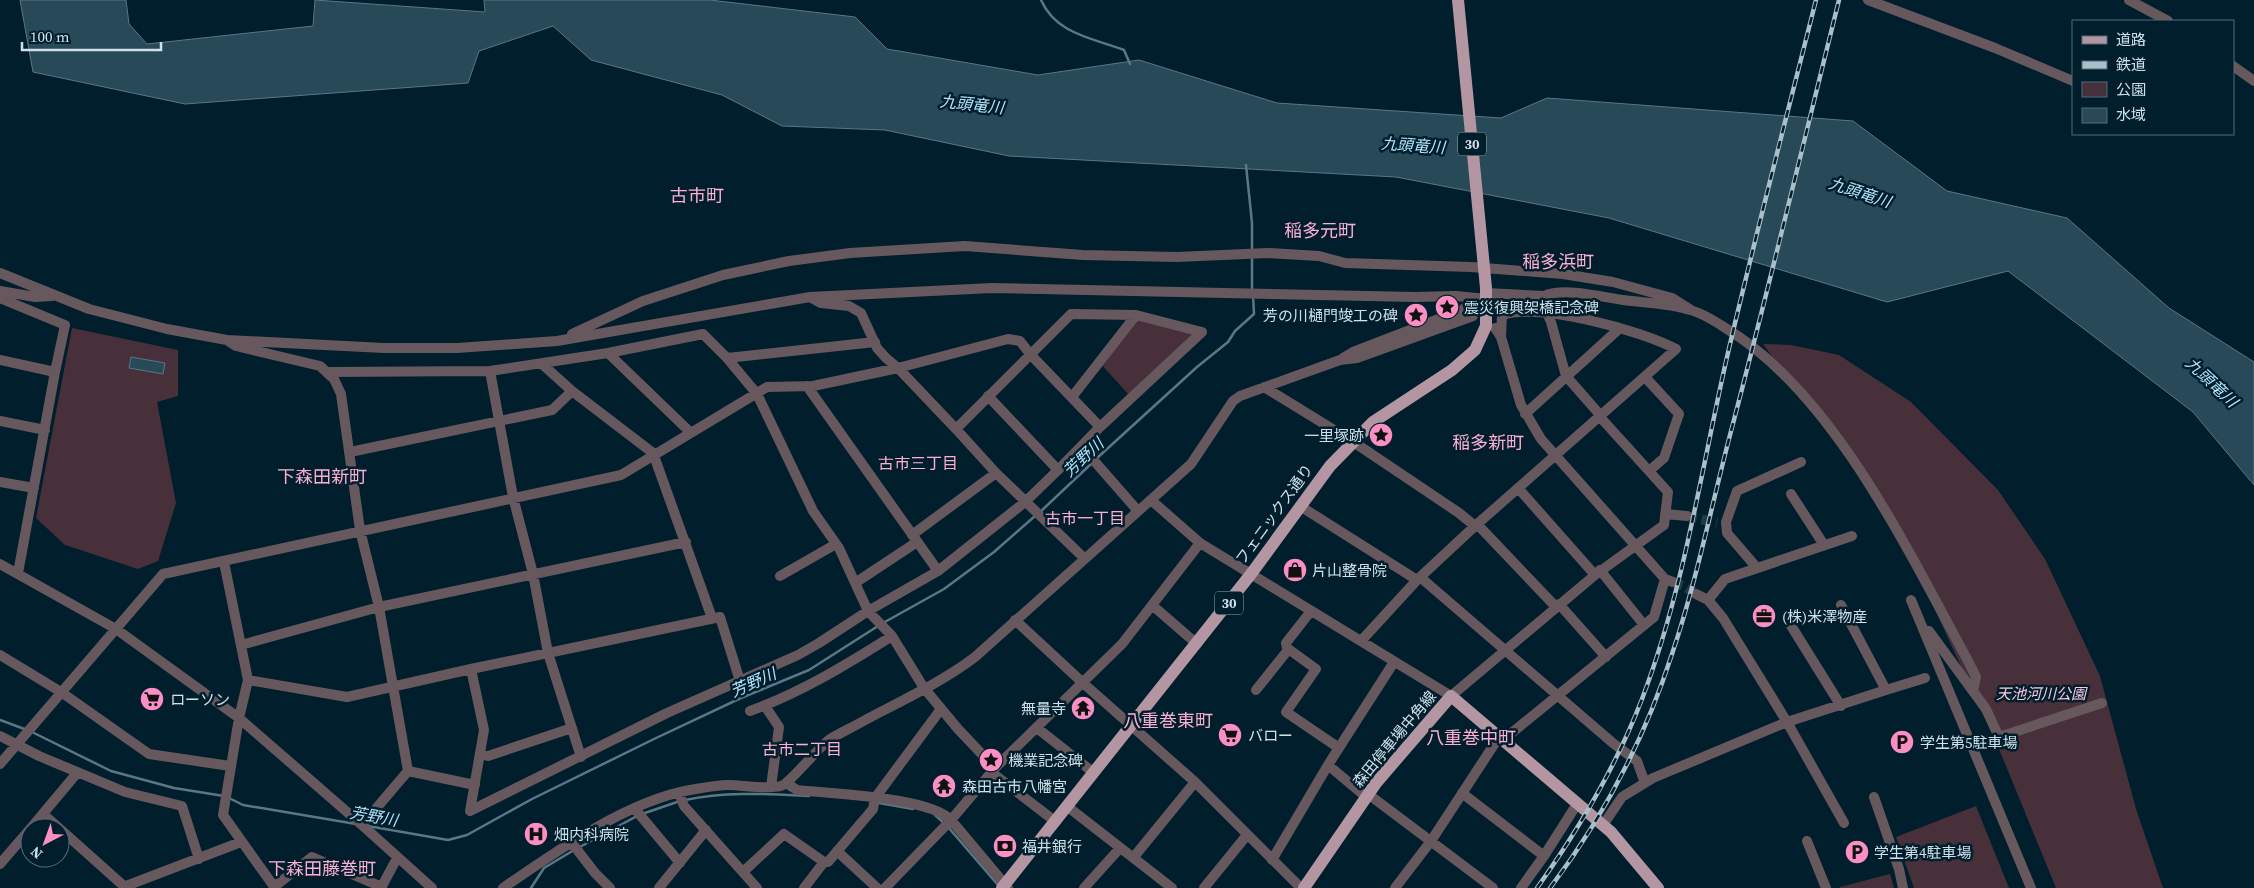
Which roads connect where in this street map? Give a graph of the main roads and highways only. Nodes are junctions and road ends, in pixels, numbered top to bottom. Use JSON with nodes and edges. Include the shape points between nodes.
{"nodes":[{"id":1,"x":1458,"y":0,"type":"edge"},
{"id":2,"x":1005,"y":887,"type":"edge"},
{"id":3,"x":1302,"y":888,"type":"edge"},
{"id":4,"x":1658,"y":888,"type":"edge"}],
"edges":[{"from":1,"to":2,"type":"main road","name":"フェニックス通り","number":"30","bridge":true,"via":[[1486,326],[1479,344],[1452,370],[1373,422],[1330,466],[1197,644]]},
{"from":3,"to":4,"type":"main road","name":"森田停車場中角線","via":[[1367,795],[1451,696],[1603,826]]}]}
